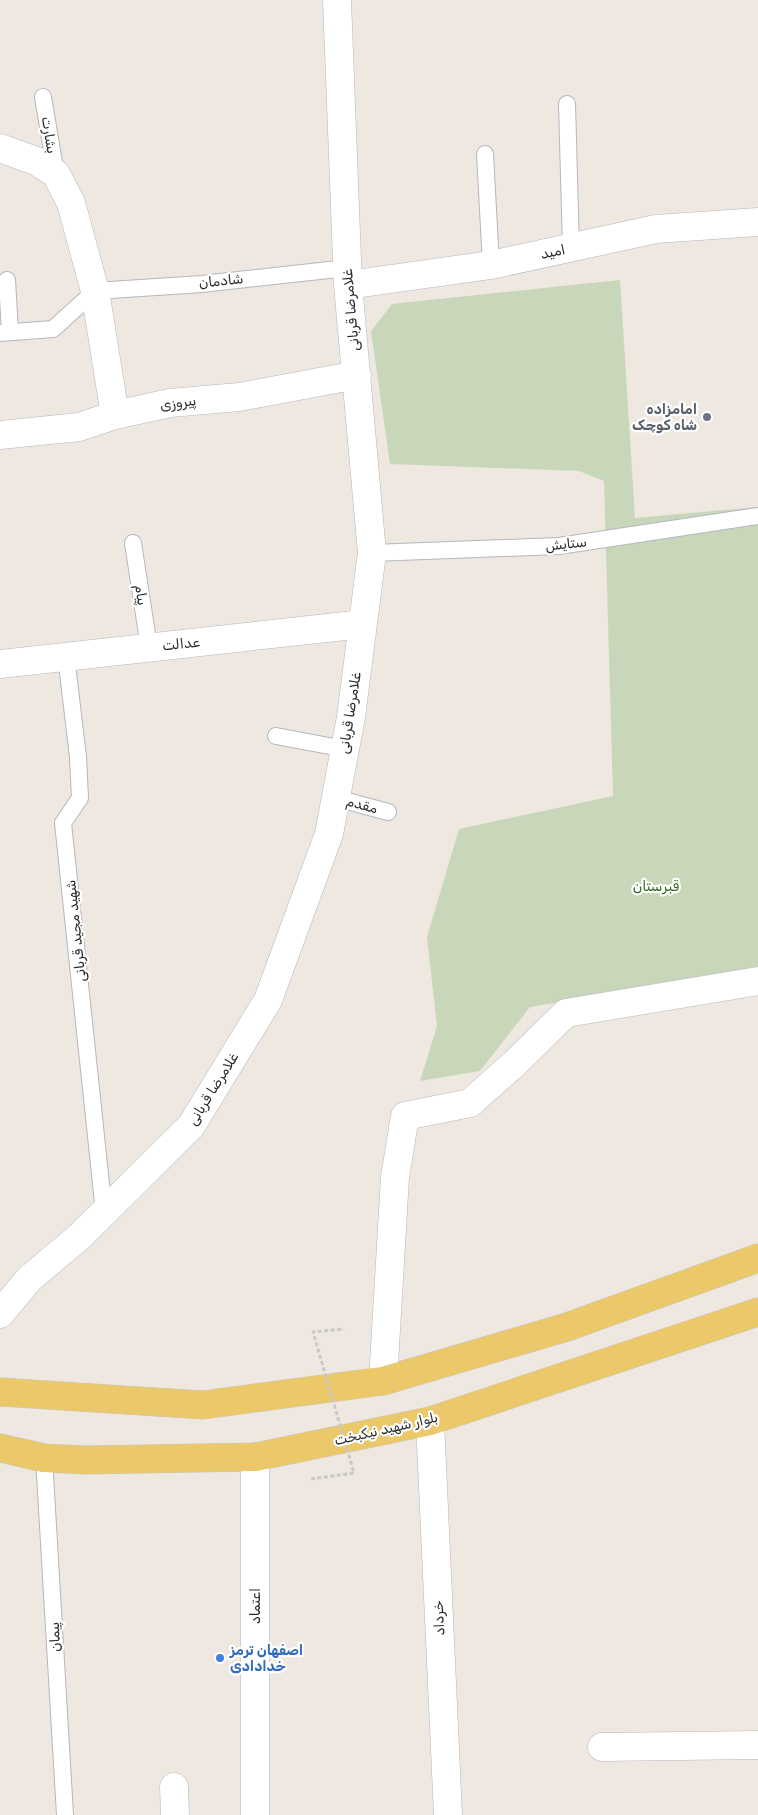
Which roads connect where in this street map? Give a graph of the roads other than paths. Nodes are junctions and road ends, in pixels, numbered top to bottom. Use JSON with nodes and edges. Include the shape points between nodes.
{"nodes":[{"id":1,"x":337,"y":0,"type":"edge"},
{"id":2,"x":43,"y":96,"type":"dead end"},
{"id":3,"x":567,"y":104,"type":"dead end"},
{"id":4,"x":0,"y":148,"type":"edge"},
{"id":5,"x":485,"y":154,"type":"dead end"},
{"id":6,"x":56,"y":174,"type":"junction"},
{"id":7,"x":758,"y":222,"type":"edge"},
{"id":8,"x":571,"y":248,"type":"junction"},
{"id":9,"x":491,"y":265,"type":"junction"},
{"id":10,"x":347,"y":276,"type":"junction"},
{"id":11,"x":7,"y":280,"type":"dead end"},
{"id":12,"x":95,"y":291,"type":"junction"},
{"id":13,"x":5,"y":333,"type":"edge"},
{"id":14,"x":357,"y":375,"type":"junction"},
{"id":15,"x":115,"y":415,"type":"junction"},
{"id":16,"x":0,"y":435,"type":"edge"},
{"id":17,"x":758,"y":516,"type":"edge"},
{"id":18,"x":133,"y":543,"type":"dead end"},
{"id":19,"x":372,"y":553,"type":"junction"},
{"id":20,"x":363,"y":624,"type":"junction"},
{"id":21,"x":149,"y":647,"type":"junction"},
{"id":22,"x":66,"y":656,"type":"junction"},
{"id":23,"x":0,"y":664,"type":"edge"},
{"id":24,"x":276,"y":736,"type":"dead end"},
{"id":25,"x":345,"y":749,"type":"junction"},
{"id":26,"x":336,"y":798,"type":"junction"},
{"id":27,"x":388,"y":812,"type":"dead end"},
{"id":28,"x":758,"y":981,"type":"edge"},
{"id":29,"x":104,"y":1212,"type":"junction"},
{"id":30,"x":758,"y":1258,"type":"edge"},
{"id":31,"x":758,"y":1312,"type":"edge"},
{"id":32,"x":0,"y":1314,"type":"edge"},
{"id":33,"x":382,"y":1381,"type":"junction"},
{"id":34,"x":0,"y":1392,"type":"edge"},
{"id":35,"x":430,"y":1421,"type":"junction"},
{"id":36,"x":0,"y":1448,"type":"edge"},
{"id":37,"x":255,"y":1457,"type":"junction"},
{"id":38,"x":44,"y":1458,"type":"junction"},
{"id":39,"x":758,"y":1746,"type":"edge"},
{"id":40,"x":602,"y":1748,"type":"dead end"},
{"id":41,"x":174,"y":1786,"type":"dead end"},
{"id":42,"x":65,"y":1815,"type":"edge"},
{"id":43,"x":175,"y":1815,"type":"edge"},
{"id":44,"x":255,"y":1815,"type":"edge"},
{"id":45,"x":448,"y":1815,"type":"edge"}],
"edges":[{"from":1,"to":10,"type":"street","name":"غلامرضا قربانی"},
{"from":2,"to":6,"type":"lane","name":"بشارت"},
{"from":3,"to":8,"type":"lane"},
{"from":4,"to":6,"type":"street","via":[[36,161]]},
{"from":5,"to":9,"type":"lane"},
{"from":6,"to":12,"type":"street","via":[[72,203]]},
{"from":7,"to":8,"type":"street","name":"امید","via":[[656,229]]},
{"from":8,"to":9,"type":"street","name":"امید"},
{"from":9,"to":10,"type":"street","name":"امید"},
{"from":10,"to":12,"type":"lane","name":"شادمان"},
{"from":10,"to":14,"type":"street","name":"غلامرضا قربانی"},
{"from":11,"to":13,"type":"lane"},
{"from":12,"to":13,"type":"lane","via":[[53,329]]},
{"from":12,"to":15,"type":"street"},
{"from":14,"to":15,"type":"street","name":"پیروزی","via":[[238,397],[170,403]]},
{"from":14,"to":19,"type":"street","name":"غلامرضا قربانی"},
{"from":15,"to":16,"type":"street","name":"پیروزی","via":[[79,427]]},
{"from":17,"to":19,"type":"lane","name":"ستایش","via":[[559,546]]},
{"from":18,"to":21,"type":"lane","name":"پیام"},
{"from":19,"to":20,"type":"street","name":"غلامرضا قربانی"},
{"from":20,"to":21,"type":"street","name":"عدالت"},
{"from":20,"to":25,"type":"street","name":"غلامرضا قربانی"},
{"from":21,"to":22,"type":"street","name":"عدالت"},
{"from":22,"to":23,"type":"street","name":"عدالت"},
{"from":22,"to":29,"type":"lane","name":"شهید مجید قربانی","via":[[80,798],[63,822]]},
{"from":24,"to":25,"type":"lane"},
{"from":25,"to":26,"type":"street","name":"غلامرضا قربانی"},
{"from":26,"to":27,"type":"lane","name":"مقدم"},
{"from":26,"to":29,"type":"street","name":"غلامرضا قربانی","via":[[329,834],[268,1000],[191,1126]]},
{"from":28,"to":33,"type":"street","via":[[566,1013],[470,1103],[405,1116],[395,1177]]},
{"from":29,"to":32,"type":"street","name":"غلامرضا قربانی","via":[[29,1278]]},
{"from":30,"to":33,"type":"main road","via":[[567,1327]]},
{"from":31,"to":35,"type":"main road","name":"بلوار شهید نیکبخت"},
{"from":33,"to":34,"type":"main road","via":[[203,1405]]},
{"from":35,"to":37,"type":"main road","name":"بلوار شهید نیکبخت"},
{"from":35,"to":45,"type":"street","name":"خرداد"},
{"from":36,"to":38,"type":"main road","name":"بلوار شهید نیکبخت"},
{"from":37,"to":38,"type":"main road","name":"بلوار شهید نیکبخت"},
{"from":37,"to":44,"type":"street","name":"اعتماد"},
{"from":38,"to":42,"type":"lane","name":"پیمان"},
{"from":39,"to":40,"type":"street"},
{"from":41,"to":43,"type":"street"}]}
